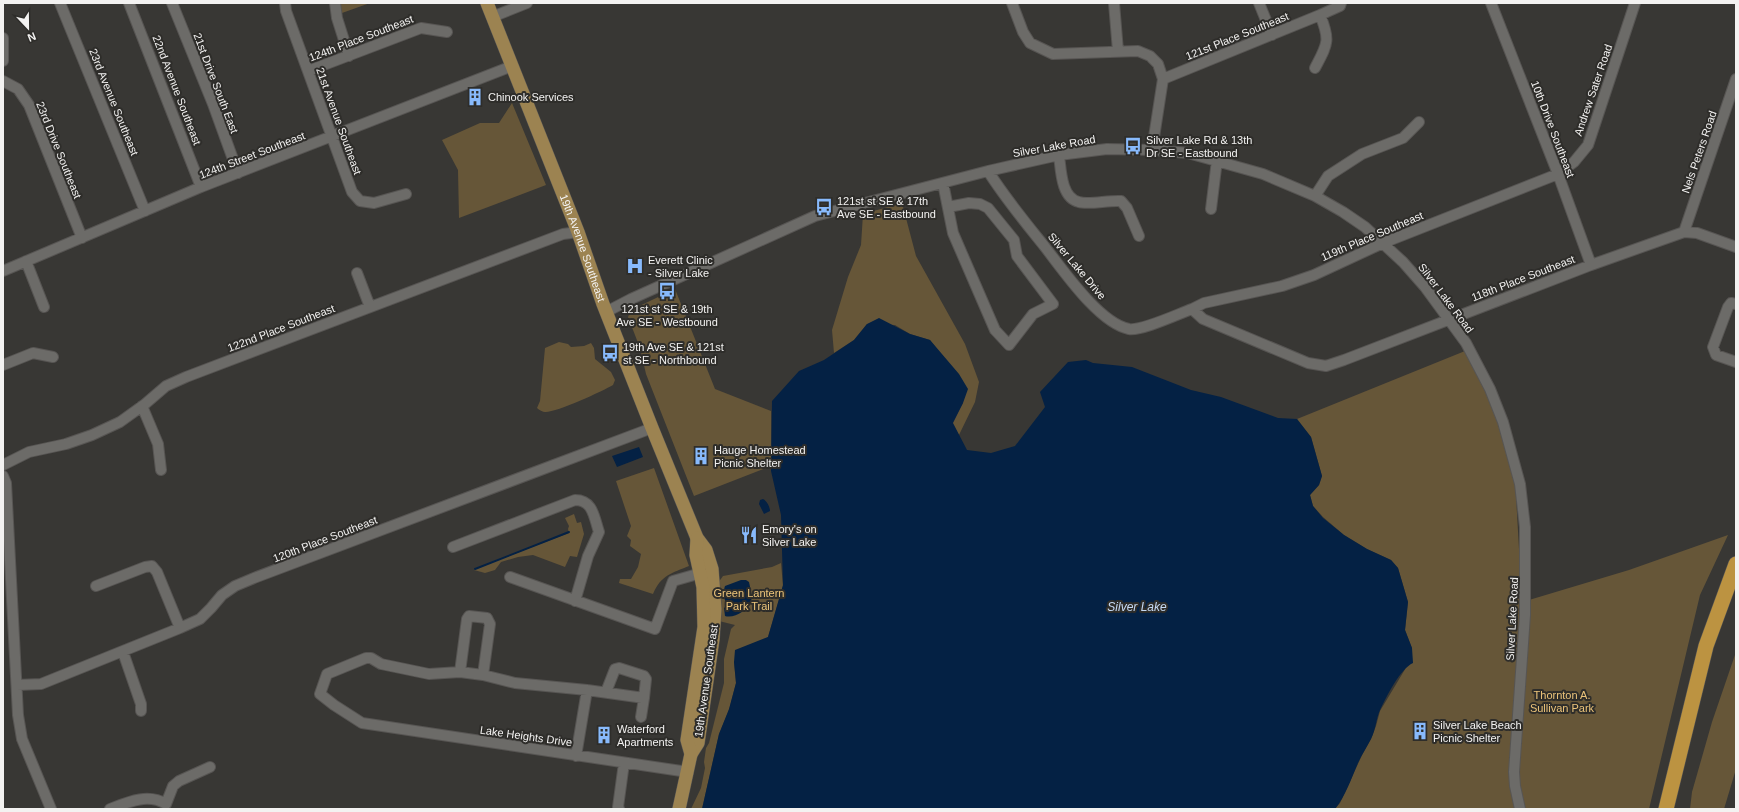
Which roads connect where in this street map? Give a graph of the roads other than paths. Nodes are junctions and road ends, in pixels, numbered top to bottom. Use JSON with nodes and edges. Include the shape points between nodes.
{"nodes":[{"id":1,"x":60,"y":3,"type":"edge"},
{"id":2,"x":129,"y":3,"type":"edge"},
{"id":3,"x":172,"y":3,"type":"edge"},
{"id":4,"x":285,"y":3,"type":"edge"},
{"id":5,"x":335,"y":3,"type":"edge"},
{"id":6,"x":487,"y":3,"type":"edge"},
{"id":7,"x":527,"y":3,"type":"edge"},
{"id":8,"x":1012,"y":3,"type":"edge"},
{"id":9,"x":1114,"y":3,"type":"edge"},
{"id":10,"x":1259,"y":3,"type":"edge"},
{"id":11,"x":1341,"y":3,"type":"edge"},
{"id":12,"x":1491,"y":3,"type":"edge"},
{"id":13,"x":1635,"y":3,"type":"edge"},
{"id":14,"x":1320,"y":15,"type":"junction"},
{"id":15,"x":492,"y":17,"type":"junction"},
{"id":16,"x":447,"y":32,"type":"dead end"},
{"id":17,"x":1272,"y":35,"type":"junction"},
{"id":18,"x":3,"y":38,"type":"edge"},
{"id":19,"x":1118,"y":51,"type":"junction"},
{"id":20,"x":348,"y":56,"type":"junction"},
{"id":21,"x":3,"y":61,"type":"edge"},
{"id":22,"x":512,"y":66,"type":"junction"},
{"id":23,"x":1315,"y":68,"type":"dead end"},
{"id":24,"x":308,"y":71,"type":"junction"},
{"id":25,"x":1163,"y":79,"type":"junction"},
{"id":26,"x":1736,"y":79,"type":"edge"},
{"id":27,"x":3,"y":81,"type":"edge"},
{"id":28,"x":1419,"y":122,"type":"dead end"},
{"id":29,"x":332,"y":137,"type":"junction"},
{"id":30,"x":1152,"y":150,"type":"junction"},
{"id":31,"x":1059,"y":155,"type":"junction"},
{"id":32,"x":1217,"y":160,"type":"junction"},
{"id":33,"x":988,"y":171,"type":"junction"},
{"id":34,"x":238,"y":173,"type":"junction"},
{"id":35,"x":1558,"y":174,"type":"junction"},
{"id":36,"x":943,"y":183,"type":"junction"},
{"id":37,"x":202,"y":187,"type":"junction"},
{"id":38,"x":406,"y":194,"type":"dead end"},
{"id":39,"x":1315,"y":196,"type":"junction"},
{"id":40,"x":948,"y":207,"type":"junction"},
{"id":41,"x":1211,"y":209,"type":"dead end"},
{"id":42,"x":145,"y":211,"type":"junction"},
{"id":43,"x":578,"y":232,"type":"junction"},
{"id":44,"x":1684,"y":232,"type":"junction"},
{"id":45,"x":1139,"y":236,"type":"dead end"},
{"id":46,"x":82,"y":238,"type":"junction"},
{"id":47,"x":1382,"y":243,"type":"junction"},
{"id":48,"x":1736,"y":247,"type":"edge"},
{"id":49,"x":26,"y":261,"type":"junction"},
{"id":50,"x":1591,"y":265,"type":"junction"},
{"id":51,"x":3,"y":271,"type":"edge"},
{"id":52,"x":357,"y":273,"type":"dead end"},
{"id":53,"x":1733,"y":303,"type":"edge"},
{"id":54,"x":44,"y":307,"type":"dead end"},
{"id":55,"x":370,"y":307,"type":"junction"},
{"id":56,"x":1192,"y":309,"type":"junction"},
{"id":57,"x":606,"y":312,"type":"junction"},
{"id":58,"x":1450,"y":319,"type":"junction"},
{"id":59,"x":53,"y":357,"type":"dead end"},
{"id":60,"x":1736,"y":362,"type":"edge"},
{"id":61,"x":3,"y":365,"type":"edge"},
{"id":62,"x":142,"y":406,"type":"junction"},
{"id":63,"x":652,"y":428,"type":"junction"},
{"id":64,"x":3,"y":465,"type":"edge"},
{"id":65,"x":161,"y":470,"type":"dead end"},
{"id":66,"x":3,"y":476,"type":"edge"},
{"id":67,"x":6,"y":530,"type":"edge"},
{"id":68,"x":697,"y":538,"type":"junction"},
{"id":69,"x":453,"y":547,"type":"dead end"},
{"id":70,"x":1736,"y":564,"type":"edge"},
{"id":71,"x":701,"y":573,"type":"junction"},
{"id":72,"x":510,"y":577,"type":"dead end"},
{"id":73,"x":96,"y":586,"type":"dead end"},
{"id":74,"x":7,"y":593,"type":"edge"},
{"id":75,"x":575,"y":601,"type":"junction"},
{"id":76,"x":180,"y":628,"type":"junction"},
{"id":77,"x":1706,"y":646,"type":"junction"},
{"id":78,"x":123,"y":652,"type":"junction"},
{"id":79,"x":460,"y":672,"type":"junction"},
{"id":80,"x":483,"y":675,"type":"junction"},
{"id":81,"x":17,"y":685,"type":"junction"},
{"id":82,"x":587,"y":690,"type":"junction"},
{"id":83,"x":606,"y":692,"type":"junction"},
{"id":84,"x":644,"y":698,"type":"junction"},
{"id":85,"x":140,"y":711,"type":"dead end"},
{"id":86,"x":641,"y":717,"type":"dead end"},
{"id":87,"x":690,"y":754,"type":"junction"},
{"id":88,"x":576,"y":756,"type":"junction"},
{"id":89,"x":624,"y":763,"type":"junction"},
{"id":90,"x":210,"y":767,"type":"dead end"},
{"id":91,"x":688,"y":772,"type":"junction"},
{"id":92,"x":166,"y":804,"type":"junction"},
{"id":93,"x":51,"y":809,"type":"edge"},
{"id":94,"x":110,"y":809,"type":"edge"},
{"id":95,"x":176,"y":809,"type":"edge"},
{"id":96,"x":619,"y":809,"type":"edge"},
{"id":97,"x":678,"y":809,"type":"edge"},
{"id":98,"x":1520,"y":809,"type":"edge"},
{"id":99,"x":1666,"y":809,"type":"edge"},
{"id":100,"x":1674,"y":809,"type":"edge"}],
"edges":[{"from":1,"to":42,"type":"street","name":"23rd Avenue Southeast"},
{"from":2,"to":37,"type":"street","name":"22nd Avenue Southeast"},
{"from":3,"to":34,"type":"street","name":"21st Drive South East"},
{"from":4,"to":24,"type":"street","name":"21st Avenue Southeast"},
{"from":5,"to":20,"type":"street"},
{"from":6,"to":15,"type":"main road","name":"19th Avenue Southeast"},
{"from":7,"to":15,"type":"street"},
{"from":8,"to":19,"type":"street","via":[[1030,43],[1053,54]]},
{"from":9,"to":19,"type":"street"},
{"from":10,"to":17,"type":"street"},
{"from":11,"to":14,"type":"street","name":"121st Place Southeast","via":[[1340,6]]},
{"from":12,"to":35,"type":"street","name":"10th Drive Southeast"},
{"from":13,"to":35,"type":"street","name":"Andrew Sater Road","via":[[1588,145],[1574,162]]},
{"from":14,"to":17,"type":"street","name":"121st Place Southeast"},
{"from":14,"to":23,"type":"street","via":[[1326,29],[1328,44]]},
{"from":15,"to":22,"type":"main road","name":"19th Avenue Southeast"},
{"from":16,"to":20,"type":"street","name":"124th Place Southeast","via":[[421,28]]},
{"from":17,"to":25,"type":"street","name":"121st Place Southeast"},
{"from":18,"to":21,"type":"street"},
{"from":19,"to":25,"type":"street","via":[[1138,51],[1150,56],[1158,64]]},
{"from":20,"to":24,"type":"street","name":"124th Place Southeast"},
{"from":22,"to":29,"type":"street","name":"124th Street Southeast"},
{"from":22,"to":43,"type":"main road","name":"19th Avenue Southeast"},
{"from":24,"to":29,"type":"street","name":"21st Avenue Southeast"},
{"from":25,"to":30,"type":"street"},
{"from":26,"to":44,"type":"street","name":"Nels Peters Road"},
{"from":27,"to":46,"type":"street","name":"23rd Drive Southeast","via":[[18,89],[29,105]]},
{"from":28,"to":39,"type":"street","via":[[1403,138],[1362,154],[1328,176]]},
{"from":29,"to":34,"type":"street","name":"124th Street Southeast"},
{"from":29,"to":38,"type":"street","name":"21st Avenue Southeast","via":[[352,192],[360,201],[374,203]]},
{"from":30,"to":31,"type":"street","name":"Silver Lake Road","via":[[1107,149]]},
{"from":30,"to":32,"type":"street","name":"Silver Lake Road","via":[[1188,153]]},
{"from":31,"to":33,"type":"street","name":"Silver Lake Road"},
{"from":31,"to":45,"type":"street","via":[[1064,186],[1073,199],[1080,203],[1121,201],[1127,208]]},
{"from":32,"to":39,"type":"street","name":"Silver Lake Road","via":[[1263,174]]},
{"from":32,"to":41,"type":"street"},
{"from":33,"to":36,"type":"street","name":"Silver Lake Road"},
{"from":33,"to":56,"type":"street","name":"Silver Lake Drive","via":[[1001,192],[1086,298],[1121,327],[1140,328]]},
{"from":34,"to":37,"type":"street","name":"124th Street Southeast"},
{"from":35,"to":47,"type":"street","name":"119th Place Southeast"},
{"from":35,"to":50,"type":"street","name":"10th Drive Southeast"},
{"from":36,"to":40,"type":"street"},
{"from":36,"to":57,"type":"street","name":"Silver Lake Road","via":[[815,216]]},
{"from":37,"to":42,"type":"street","name":"124th Street Southeast"},
{"from":39,"to":47,"type":"street","name":"Silver Lake Road","via":[[1365,227]]},
{"from":40,"to":40,"type":"street","via":[[952,233],[995,330],[1009,345],[1033,314],[1053,304],[1017,256],[1014,240],[988,208],[970,203]]},
{"from":42,"to":46,"type":"street","name":"124th Street Southeast"},
{"from":43,"to":55,"type":"street","name":"122nd Place Southeast","via":[[563,234]]},
{"from":43,"to":57,"type":"main road","name":"19th Avenue Southeast"},
{"from":44,"to":48,"type":"street","via":[[1697,233]]},
{"from":44,"to":50,"type":"street","name":"118th Place Southeast"},
{"from":46,"to":49,"type":"street","name":"124th Street Southeast"},
{"from":47,"to":56,"type":"street","name":"119th Place Southeast","via":[[1314,275],[1282,286]]},
{"from":47,"to":58,"type":"street","name":"Silver Lake Road","via":[[1425,287]]},
{"from":49,"to":51,"type":"street","name":"124th Street Southeast"},
{"from":49,"to":54,"type":"street"},
{"from":50,"to":58,"type":"street","name":"118th Place Southeast"},
{"from":52,"to":55,"type":"street"},
{"from":53,"to":60,"type":"street","via":[[1728,307],[1713,347],[1716,355]]},
{"from":55,"to":62,"type":"street","name":"122nd Place Southeast","via":[[166,386]]},
{"from":56,"to":58,"type":"street","name":"118th Place Southeast","via":[[1204,319],[1308,363],[1326,366]]},
{"from":57,"to":63,"type":"main road","name":"19th Avenue Southeast"},
{"from":58,"to":98,"type":"street","name":"Silver Lake Road","via":[[1490,389],[1503,422],[1520,484],[1525,522],[1526,581],[1514,772]]},
{"from":59,"to":61,"type":"street","via":[[33,352]]},
{"from":62,"to":64,"type":"street","name":"122nd Place Southeast","via":[[120,422],[92,435],[29,452]]},
{"from":62,"to":65,"type":"street","via":[[158,444]]},
{"from":63,"to":68,"type":"main road","name":"19th Avenue Southeast"},
{"from":63,"to":76,"type":"street","name":"120th Place Southeast","via":[[235,586],[222,595],[200,618]]},
{"from":66,"to":67,"type":"street","via":[[6,483]]},
{"from":67,"to":74,"type":"street"},
{"from":68,"to":71,"type":"main road","name":"19th Avenue Southeast","via":[[696,554]]},
{"from":68,"to":87,"type":"main road","name":"19th Avenue Southeast","via":[[706,550],[712,569],[715,609],[698,743]]},
{"from":69,"to":75,"type":"street","via":[[576,500],[583,500],[589,504],[599,532],[588,556]]},
{"from":70,"to":77,"type":"highway"},
{"from":71,"to":75,"type":"street","via":[[673,581],[655,629]]},
{"from":71,"to":87,"type":"main road","name":"19th Avenue Southeast","via":[[704,627],[687,740]]},
{"from":72,"to":75,"type":"street"},
{"from":73,"to":76,"type":"street","via":[[152,566],[157,572]]},
{"from":74,"to":81,"type":"street"},
{"from":76,"to":78,"type":"street","name":"120th Place Southeast"},
{"from":77,"to":99,"type":"highway"},
{"from":77,"to":100,"type":"highway"},
{"from":78,"to":81,"type":"street","name":"120th Place Southeast","via":[[41,684]]},
{"from":78,"to":85,"type":"street","via":[[141,704]]},
{"from":79,"to":80,"type":"street"},
{"from":79,"to":80,"type":"street","via":[[467,619],[473,615],[487,618],[490,624]]},
{"from":79,"to":88,"type":"street","name":"Lake Heights Drive","via":[[429,674],[381,664],[366,658],[327,674],[320,694],[362,723]]},
{"from":80,"to":82,"type":"street","via":[[515,684]]},
{"from":81,"to":93,"type":"street","via":[[22,739]]},
{"from":82,"to":83,"type":"street"},
{"from":82,"to":88,"type":"street"},
{"from":83,"to":84,"type":"street"},
{"from":83,"to":84,"type":"street","via":[[613,671],[619,668],[644,676]]},
{"from":84,"to":86,"type":"street"},
{"from":87,"to":91,"type":"main road","name":"19th Avenue Southeast"},
{"from":88,"to":89,"type":"street","name":"Lake Heights Drive"},
{"from":89,"to":91,"type":"street","name":"Lake Heights Drive"},
{"from":89,"to":96,"type":"street"},
{"from":90,"to":92,"type":"street","via":[[172,786]]},
{"from":91,"to":97,"type":"main road","name":"19th Avenue Southeast"},
{"from":92,"to":94,"type":"street","via":[[155,800],[134,800]]},
{"from":92,"to":95,"type":"street"}]}
